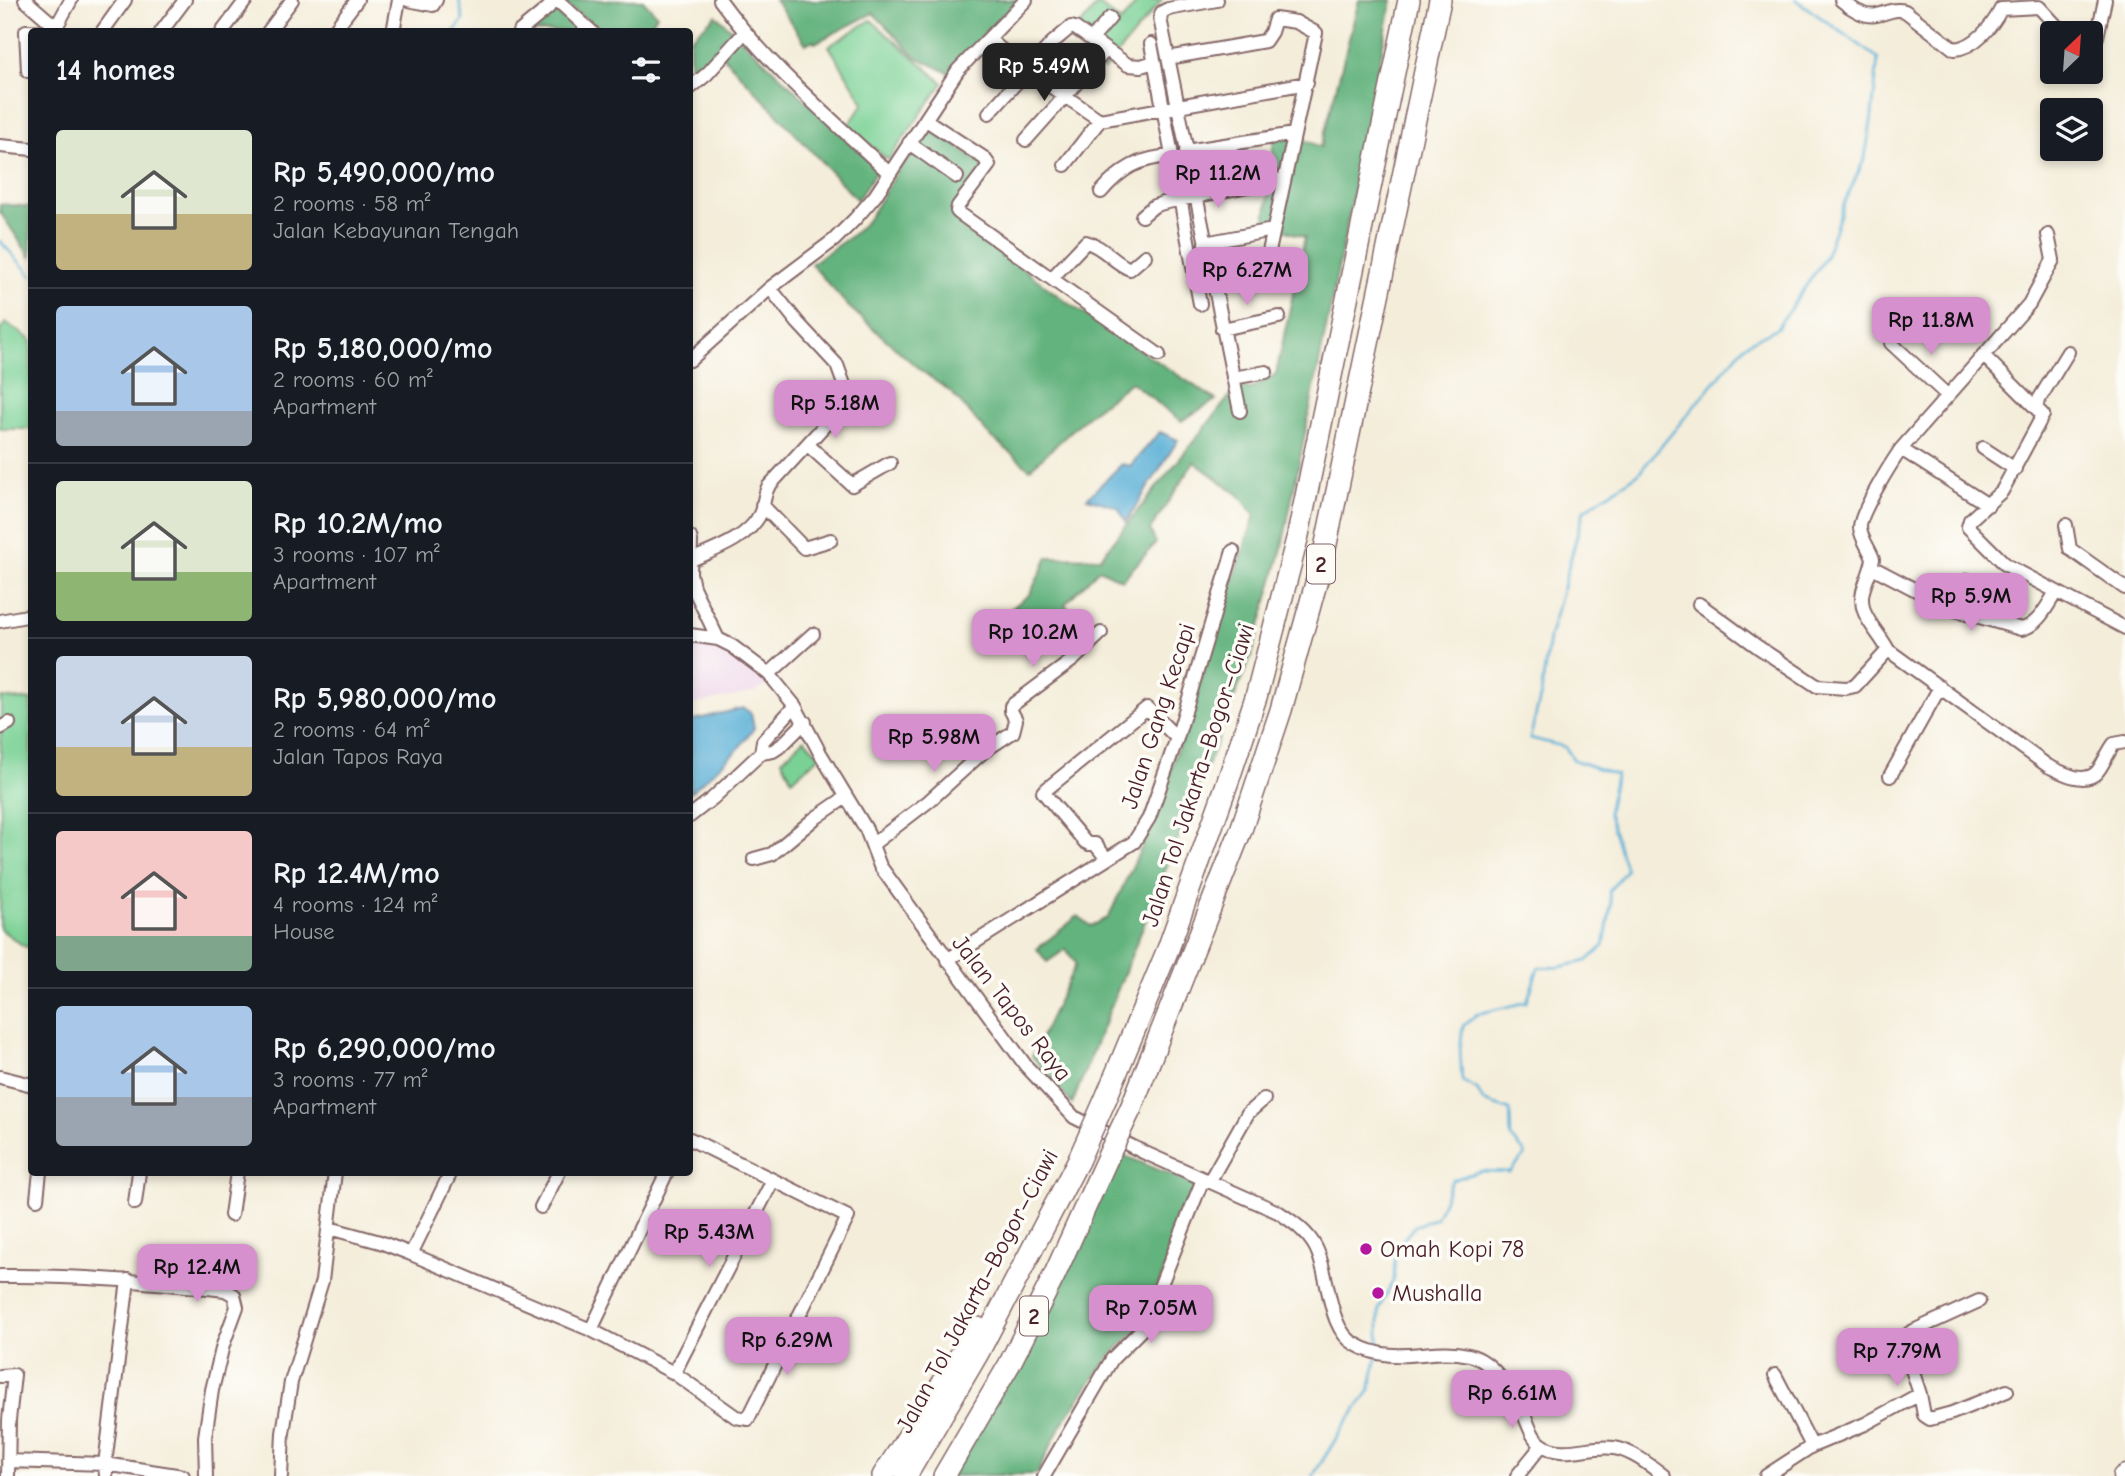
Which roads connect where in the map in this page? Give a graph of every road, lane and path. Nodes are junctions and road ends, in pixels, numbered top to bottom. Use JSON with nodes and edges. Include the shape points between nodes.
{"nodes":[{"id":1,"x":25,"y":0,"type":"edge"},
{"id":2,"x":71,"y":0,"type":"edge"},
{"id":3,"x":125,"y":0,"type":"edge"},
{"id":4,"x":185,"y":0,"type":"edge"},
{"id":5,"x":246,"y":0,"type":"edge"},
{"id":6,"x":292,"y":0,"type":"edge"},
{"id":7,"x":357,"y":0,"type":"edge"},
{"id":8,"x":399,"y":0,"type":"edge"},
{"id":9,"x":408,"y":0,"type":"edge"},
{"id":10,"x":436,"y":0,"type":"edge"},
{"id":11,"x":555,"y":0,"type":"edge"},
{"id":12,"x":720,"y":0,"type":"edge"},
{"id":13,"x":1026,"y":0,"type":"edge"},
{"id":14,"x":1217,"y":0,"type":"edge"},
{"id":15,"x":1409,"y":0,"type":"edge"},
{"id":16,"x":1440,"y":0,"type":"edge"},
{"id":17,"x":1841,"y":0,"type":"edge"},
{"id":18,"x":2105,"y":0,"type":"edge"},
{"id":19,"x":2040,"y":3,"type":"edge"},
{"id":20,"x":1997,"y":4,"type":"edge"},
{"id":21,"x":1110,"y":18,"type":"dead end"},
{"id":22,"x":2054,"y":21,"type":"edge"},
{"id":23,"x":2100,"y":21,"type":"edge"},
{"id":24,"x":55,"y":26,"type":"joint"},
{"id":25,"x":105,"y":28,"type":"edge"},
{"id":26,"x":165,"y":28,"type":"edge"},
{"id":27,"x":225,"y":28,"type":"edge"},
{"id":28,"x":271,"y":28,"type":"edge"},
{"id":29,"x":340,"y":28,"type":"edge"},
{"id":30,"x":394,"y":28,"type":"edge"},
{"id":31,"x":524,"y":28,"type":"edge"},
{"id":32,"x":587,"y":28,"type":"edge"},
{"id":33,"x":28,"y":31,"type":"edge"},
{"id":34,"x":744,"y":33,"type":"junction"},
{"id":35,"x":988,"y":39,"type":"junction"},
{"id":36,"x":1091,"y":39,"type":"junction"},
{"id":37,"x":1151,"y":44,"type":"dead end"},
{"id":38,"x":1106,"y":50,"type":"junction"},
{"id":39,"x":1168,"y":58,"type":"junction"},
{"id":40,"x":1154,"y":62,"type":"junction"},
{"id":41,"x":28,"y":71,"type":"dead end"},
{"id":42,"x":1028,"y":71,"type":"junction"},
{"id":43,"x":1307,"y":83,"type":"junction"},
{"id":44,"x":693,"y":86,"type":"edge"},
{"id":45,"x":1065,"y":97,"type":"junction"},
{"id":46,"x":1177,"y":106,"type":"junction"},
{"id":47,"x":1163,"y":108,"type":"junction"},
{"id":48,"x":989,"y":113,"type":"dead end"},
{"id":49,"x":926,"y":120,"type":"junction"},
{"id":50,"x":1100,"y":120,"type":"junction"},
{"id":51,"x":1294,"y":134,"type":"junction"},
{"id":52,"x":1026,"y":140,"type":"dead end"},
{"id":53,"x":909,"y":143,"type":"junction"},
{"id":54,"x":0,"y":146,"type":"edge"},
{"id":55,"x":28,"y":149,"type":"edge"},
{"id":56,"x":1186,"y":151,"type":"junction"},
{"id":57,"x":1172,"y":156,"type":"junction"},
{"id":58,"x":1065,"y":165,"type":"dead end"},
{"id":59,"x":889,"y":173,"type":"junction"},
{"id":60,"x":957,"y":177,"type":"dead end"},
{"id":61,"x":1283,"y":179,"type":"junction"},
{"id":62,"x":1101,"y":192,"type":"dead end"},
{"id":63,"x":1196,"y":197,"type":"junction"},
{"id":64,"x":1180,"y":200,"type":"junction"},
{"id":65,"x":1142,"y":216,"type":"dead end"},
{"id":66,"x":1273,"y":230,"type":"junction"},
{"id":67,"x":2048,"y":235,"type":"dead end"},
{"id":68,"x":1205,"y":243,"type":"junction"},
{"id":69,"x":1145,"y":256,"type":"dead end"},
{"id":70,"x":1290,"y":271,"type":"dead end"},
{"id":71,"x":1265,"y":275,"type":"junction"},
{"id":72,"x":1052,"y":278,"type":"junction"},
{"id":73,"x":1213,"y":284,"type":"junction"},
{"id":74,"x":770,"y":288,"type":"junction"},
{"id":75,"x":1200,"y":304,"type":"dead end"},
{"id":76,"x":1279,"y":317,"type":"dead end"},
{"id":77,"x":1222,"y":329,"type":"junction"},
{"id":78,"x":1891,"y":343,"type":"dead end"},
{"id":79,"x":2068,"y":352,"type":"dead end"},
{"id":80,"x":1159,"y":355,"type":"dead end"},
{"id":81,"x":1983,"y":355,"type":"junction"},
{"id":82,"x":693,"y":357,"type":"edge"},
{"id":83,"x":1266,"y":372,"type":"dead end"},
{"id":84,"x":1233,"y":378,"type":"junction"},
{"id":85,"x":1948,"y":396,"type":"junction"},
{"id":86,"x":2035,"y":406,"type":"junction"},
{"id":87,"x":1240,"y":411,"type":"dead end"},
{"id":88,"x":808,"y":445,"type":"junction"},
{"id":89,"x":1983,"y":448,"type":"dead end"},
{"id":90,"x":1901,"y":449,"type":"junction"},
{"id":91,"x":890,"y":463,"type":"dead end"},
{"id":92,"x":2015,"y":469,"type":"junction"},
{"id":93,"x":762,"y":505,"type":"junction"},
{"id":94,"x":1988,"y":505,"type":"junction"},
{"id":95,"x":2066,"y":525,"type":"dead end"},
{"id":96,"x":831,"y":540,"type":"dead end"},
{"id":97,"x":1233,"y":551,"type":"dead end"},
{"id":98,"x":693,"y":559,"type":"edge"},
{"id":99,"x":1872,"y":567,"type":"junction"},
{"id":100,"x":1968,"y":580,"type":"dead end"},
{"id":101,"x":693,"y":587,"type":"edge"},
{"id":102,"x":2125,"y":588,"type":"edge"},
{"id":103,"x":2056,"y":592,"type":"junction"},
{"id":104,"x":1699,"y":604,"type":"dead end"},
{"id":105,"x":1952,"y":609,"type":"junction"},
{"id":106,"x":28,"y":616,"type":"edge"},
{"id":107,"x":0,"y":621,"type":"edge"},
{"id":108,"x":2125,"y":628,"type":"edge"},
{"id":109,"x":1101,"y":633,"type":"dead end"},
{"id":110,"x":813,"y":634,"type":"dead end"},
{"id":111,"x":693,"y":635,"type":"edge"},
{"id":112,"x":718,"y":639,"type":"junction"},
{"id":113,"x":1888,"y":650,"type":"junction"},
{"id":114,"x":769,"y":674,"type":"junction"},
{"id":115,"x":1940,"y":687,"type":"junction"},
{"id":116,"x":795,"y":706,"type":"junction"},
{"id":117,"x":805,"y":722,"type":"junction"},
{"id":118,"x":1177,"y":738,"type":"junction"},
{"id":119,"x":2125,"y":742,"type":"edge"},
{"id":120,"x":761,"y":753,"type":"junction"},
{"id":121,"x":1890,"y":776,"type":"dead end"},
{"id":122,"x":846,"y":797,"type":"junction"},
{"id":123,"x":693,"y":814,"type":"edge"},
{"id":124,"x":873,"y":844,"type":"junction"},
{"id":125,"x":754,"y":859,"type":"dead end"},
{"id":126,"x":1107,"y":859,"type":"junction"},
{"id":127,"x":947,"y":960,"type":"junction"},
{"id":128,"x":0,"y":1077,"type":"edge"},
{"id":129,"x":28,"y":1084,"type":"edge"},
{"id":130,"x":1264,"y":1099,"type":"dead end"},
{"id":131,"x":693,"y":1140,"type":"edge"},
{"id":132,"x":40,"y":1176,"type":"edge"},
{"id":133,"x":138,"y":1176,"type":"edge"},
{"id":134,"x":236,"y":1176,"type":"edge"},
{"id":135,"x":335,"y":1176,"type":"edge"},
{"id":136,"x":449,"y":1176,"type":"edge"},
{"id":137,"x":557,"y":1176,"type":"edge"},
{"id":138,"x":665,"y":1176,"type":"edge"},
{"id":139,"x":773,"y":1180,"type":"junction"},
{"id":140,"x":1206,"y":1180,"type":"junction"},
{"id":141,"x":1065,"y":1185,"type":"junction"},
{"id":142,"x":37,"y":1199,"type":"dead end"},
{"id":143,"x":135,"y":1203,"type":"dead end"},
{"id":144,"x":541,"y":1207,"type":"dead end"},
{"id":145,"x":231,"y":1215,"type":"dead end"},
{"id":146,"x":329,"y":1228,"type":"junction"},
{"id":147,"x":411,"y":1254,"type":"junction"},
{"id":148,"x":0,"y":1276,"type":"edge"},
{"id":149,"x":128,"y":1280,"type":"junction"},
{"id":150,"x":1979,"y":1301,"type":"dead end"},
{"id":151,"x":591,"y":1330,"type":"junction"},
{"id":152,"x":674,"y":1373,"type":"junction"},
{"id":153,"x":1775,"y":1375,"type":"dead end"},
{"id":154,"x":0,"y":1376,"type":"edge"},
{"id":155,"x":2007,"y":1391,"type":"dead end"},
{"id":156,"x":1920,"y":1394,"type":"junction"},
{"id":157,"x":1542,"y":1445,"type":"junction"},
{"id":158,"x":1812,"y":1446,"type":"junction"},
{"id":159,"x":8,"y":1461,"type":"junction"},
{"id":160,"x":106,"y":1470,"type":"edge"},
{"id":161,"x":8,"y":1476,"type":"edge"},
{"id":162,"x":183,"y":1476,"type":"edge"},
{"id":163,"x":206,"y":1476,"type":"edge"},
{"id":164,"x":281,"y":1476,"type":"edge"},
{"id":165,"x":883,"y":1476,"type":"edge"},
{"id":166,"x":906,"y":1476,"type":"edge"},
{"id":167,"x":944,"y":1476,"type":"edge"},
{"id":168,"x":1044,"y":1476,"type":"edge"},
{"id":169,"x":1517,"y":1476,"type":"edge"},
{"id":170,"x":1664,"y":1476,"type":"edge"},
{"id":171,"x":1766,"y":1476,"type":"edge"}],
"edges":[{"from":1,"to":24,"type":"street"},
{"from":2,"to":24,"type":"street"},
{"from":3,"to":25,"type":"street"},
{"from":4,"to":26,"type":"street"},
{"from":5,"to":27,"type":"street"},
{"from":6,"to":28,"type":"street"},
{"from":7,"to":29,"type":"street"},
{"from":8,"to":30,"type":"street"},
{"from":9,"to":10,"type":"street","via":[[433,5]]},
{"from":11,"to":31,"type":"street"},
{"from":11,"to":32,"type":"street"},
{"from":12,"to":34,"type":"street"},
{"from":13,"to":35,"type":"street"},
{"from":14,"to":39,"type":"street","via":[[1162,12]]},
{"from":15,"to":141,"type":"highway","name":"Jalan Tol Jakarta–Bogor–Ciawi","number":"2","bridge":true,"via":[[1298,535],[1256,697],[1168,949]]},
{"from":16,"to":167,"type":"highway","name":"Jalan Tol Jakarta–Bogor–Ciawi","number":"2","bridge":true,"via":[[1323,558],[1282,710],[1241,830],[1131,1108],[1009,1365]]},
{"from":17,"to":20,"type":"street","via":[[1867,16],[1905,11],[1954,49],[1984,33]]},
{"from":18,"to":23,"type":"street"},
{"from":19,"to":20,"type":"street"},
{"from":19,"to":22,"type":"street"},
{"from":21,"to":36,"type":"street"},
{"from":33,"to":41,"type":"street"},
{"from":34,"to":44,"type":"street"},
{"from":34,"to":59,"type":"street"},
{"from":35,"to":42,"type":"street"},
{"from":35,"to":49,"type":"street","via":[[958,70]]},
{"from":36,"to":38,"type":"street"},
{"from":36,"to":42,"type":"street","via":[[1069,28]]},
{"from":37,"to":40,"type":"street"},
{"from":38,"to":40,"type":"street","via":[[1134,67]]},
{"from":38,"to":45,"type":"street"},
{"from":39,"to":43,"type":"street","via":[[1265,41],[1275,19],[1289,20],[1316,33]]},
{"from":39,"to":46,"type":"street"},
{"from":40,"to":47,"type":"street"},
{"from":42,"to":45,"type":"street"},
{"from":42,"to":48,"type":"street"},
{"from":43,"to":46,"type":"street"},
{"from":43,"to":51,"type":"street"},
{"from":45,"to":50,"type":"street"},
{"from":45,"to":52,"type":"street"},
{"from":46,"to":47,"type":"street"},
{"from":46,"to":56,"type":"street"},
{"from":47,"to":50,"type":"street"},
{"from":47,"to":57,"type":"street"},
{"from":49,"to":53,"type":"street"},
{"from":49,"to":72,"type":"street","via":[[989,165],[957,211]]},
{"from":50,"to":58,"type":"street"},
{"from":51,"to":56,"type":"street"},
{"from":51,"to":61,"type":"street"},
{"from":53,"to":59,"type":"street"},
{"from":53,"to":60,"type":"street"},
{"from":54,"to":55,"type":"street"},
{"from":56,"to":63,"type":"street"},
{"from":57,"to":62,"type":"street","via":[[1133,164]]},
{"from":57,"to":64,"type":"street"},
{"from":59,"to":74,"type":"street","via":[[875,196],[834,240]]},
{"from":61,"to":63,"type":"street"},
{"from":61,"to":66,"type":"street"},
{"from":63,"to":64,"type":"street"},
{"from":63,"to":68,"type":"street"},
{"from":64,"to":65,"type":"street","via":[[1154,206]]},
{"from":64,"to":75,"type":"street"},
{"from":66,"to":68,"type":"street"},
{"from":66,"to":71,"type":"street"},
{"from":67,"to":81,"type":"street","via":[[2052,262],[2027,306]]},
{"from":68,"to":73,"type":"street"},
{"from":69,"to":72,"type":"street","via":[[1130,269],[1086,242]]},
{"from":70,"to":71,"type":"street"},
{"from":71,"to":73,"type":"street"},
{"from":72,"to":80,"type":"street"},
{"from":73,"to":77,"type":"street"},
{"from":74,"to":82,"type":"street"},
{"from":74,"to":88,"type":"street","via":[[837,365],[847,393],[846,402]]},
{"from":76,"to":77,"type":"street"},
{"from":77,"to":84,"type":"street"},
{"from":78,"to":85,"type":"street"},
{"from":79,"to":86,"type":"street"},
{"from":81,"to":85,"type":"street"},
{"from":81,"to":86,"type":"street"},
{"from":83,"to":84,"type":"street"},
{"from":84,"to":87,"type":"street"},
{"from":85,"to":90,"type":"street"},
{"from":86,"to":92,"type":"street","via":[[2043,418]]},
{"from":88,"to":91,"type":"street","via":[[849,484]]},
{"from":88,"to":93,"type":"street","via":[[768,487]]},
{"from":89,"to":92,"type":"street"},
{"from":90,"to":94,"type":"street"},
{"from":90,"to":99,"type":"street","via":[[1860,524]]},
{"from":92,"to":94,"type":"street"},
{"from":93,"to":96,"type":"street","via":[[804,548]]},
{"from":93,"to":98,"type":"street","via":[[749,530]]},
{"from":94,"to":103,"type":"street","via":[[1968,527],[2004,564]]},
{"from":95,"to":102,"type":"street","via":[[2070,550]]},
{"from":97,"to":118,"type":"street","name":"Jalan Gang Kecapi"},
{"from":99,"to":105,"type":"street"},
{"from":99,"to":113,"type":"street","via":[[1863,590],[1864,614]]},
{"from":100,"to":105,"type":"street"},
{"from":101,"to":112,"type":"street"},
{"from":103,"to":105,"type":"street","via":[[2037,620],[2021,629]]},
{"from":103,"to":108,"type":"street"},
{"from":104,"to":113,"type":"street","via":[[1817,686],[1855,686]]},
{"from":106,"to":107,"type":"street"},
{"from":109,"to":124,"type":"street","via":[[1011,706],[1016,720],[1013,732]]},
{"from":110,"to":114,"type":"street"},
{"from":111,"to":112,"type":"street","name":"Jalan Tapos Raya"},
{"from":112,"to":114,"type":"street","name":"Jalan Tapos Raya"},
{"from":113,"to":115,"type":"street"},
{"from":114,"to":116,"type":"street","name":"Jalan Tapos Raya"},
{"from":115,"to":119,"type":"street","via":[[2048,766],[2072,776],[2095,773],[2114,744]]},
{"from":115,"to":121,"type":"street"},
{"from":116,"to":117,"type":"street","name":"Jalan Tapos Raya"},
{"from":116,"to":120,"type":"street","via":[[763,741]]},
{"from":117,"to":120,"type":"street","via":[[782,745]]},
{"from":117,"to":122,"type":"street","name":"Jalan Tapos Raya"},
{"from":118,"to":126,"type":"street","name":"Jalan Gang Kecapi","via":[[1149,818],[1134,842]]},
{"from":118,"to":126,"type":"street","via":[[1147,708],[1043,792],[1085,842],[1097,845]]},
{"from":120,"to":123,"type":"street"},
{"from":122,"to":124,"type":"street","name":"Jalan Tapos Raya"},
{"from":122,"to":125,"type":"street","via":[[772,853]]},
{"from":124,"to":127,"type":"street","name":"Jalan Tapos Raya","via":[[880,866]]},
{"from":126,"to":127,"type":"street","name":"Jalan Gang Kecapi"},
{"from":127,"to":140,"type":"street","name":"Jalan Tapos Raya","via":[[1027,1066],[1074,1117]]},
{"from":128,"to":129,"type":"street"},
{"from":130,"to":140,"type":"street","via":[[1248,1113]]},
{"from":131,"to":139,"type":"street"},
{"from":132,"to":142,"type":"street"},
{"from":133,"to":143,"type":"street"},
{"from":134,"to":145,"type":"street"},
{"from":135,"to":146,"type":"street"},
{"from":136,"to":147,"type":"street"},
{"from":137,"to":144,"type":"street"},
{"from":138,"to":151,"type":"street"},
{"from":139,"to":152,"type":"street"},
{"from":139,"to":152,"type":"street","via":[[848,1217],[748,1419],[736,1417]]},
{"from":140,"to":157,"type":"street","name":"Jalan Tapos Raya","via":[[1278,1212],[1306,1235],[1316,1247],[1336,1320],[1353,1343],[1380,1354],[1470,1355],[1478,1359],[1503,1383]]},
{"from":140,"to":168,"type":"street","via":[[1144,1327],[1112,1359]]},
{"from":141,"to":165,"type":"highway"},
{"from":141,"to":166,"type":"highway","name":"Jalan Tol Jakarta–Bogor–Ciawi","number":"2","via":[[978,1353]]},
{"from":146,"to":147,"type":"street"},
{"from":146,"to":164,"type":"street","via":[[322,1281],[291,1382]]},
{"from":147,"to":151,"type":"street"},
{"from":148,"to":149,"type":"street"},
{"from":149,"to":160,"type":"street"},
{"from":149,"to":163,"type":"street","via":[[225,1290],[234,1295],[237,1307],[212,1390],[205,1437]]},
{"from":150,"to":156,"type":"street","via":[[1902,1339]]},
{"from":151,"to":152,"type":"street"},
{"from":153,"to":158,"type":"street"},
{"from":154,"to":159,"type":"street","via":[[14,1375]]},
{"from":155,"to":156,"type":"street","via":[[1930,1419],[1924,1415]]},
{"from":156,"to":158,"type":"street"},
{"from":157,"to":169,"type":"street"},
{"from":157,"to":170,"type":"street","via":[[1558,1451],[1613,1448]]},
{"from":158,"to":171,"type":"street"},
{"from":159,"to":160,"type":"street"},
{"from":159,"to":161,"type":"street"},
{"from":160,"to":162,"type":"street"}]}
